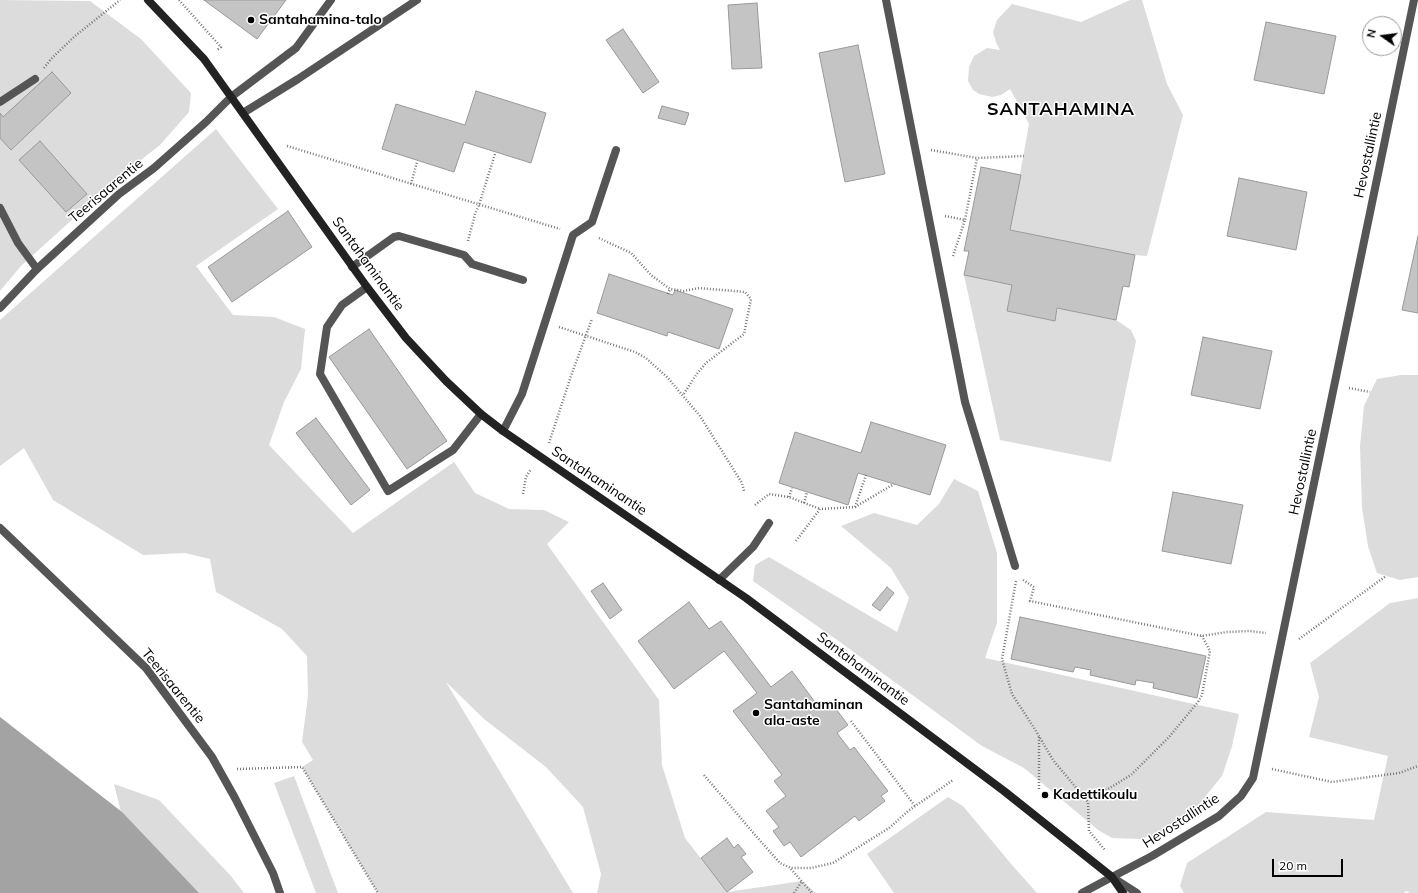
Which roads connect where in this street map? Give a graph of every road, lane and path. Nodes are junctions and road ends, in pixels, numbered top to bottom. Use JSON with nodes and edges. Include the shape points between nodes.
{"nodes":[{"id":1,"x":120,"y":0,"type":"edge"},
{"id":2,"x":148,"y":0,"type":"edge"},
{"id":3,"x":331,"y":0,"type":"edge"},
{"id":4,"x":417,"y":0,"type":"edge"},
{"id":5,"x":886,"y":0,"type":"edge"},
{"id":6,"x":1414,"y":0,"type":"edge"},
{"id":7,"x":35,"y":79,"type":"joint"},
{"id":8,"x":231,"y":97,"type":"junction"},
{"id":9,"x":0,"y":102,"type":"edge"},
{"id":10,"x":243,"y":113,"type":"junction"},
{"id":11,"x":264,"y":142,"type":"junction"},
{"id":12,"x":915,"y":146,"type":"junction"},
{"id":13,"x":616,"y":150,"type":"dead end"},
{"id":14,"x":495,"y":154,"type":"dead end"},
{"id":15,"x":1024,"y":156,"type":"dead end"},
{"id":16,"x":977,"y":158,"type":"junction"},
{"id":17,"x":417,"y":162,"type":"dead end"},
{"id":18,"x":411,"y":184,"type":"junction"},
{"id":19,"x":479,"y":205,"type":"junction"},
{"id":20,"x":0,"y":208,"type":"edge"},
{"id":21,"x":928,"y":212,"type":"junction"},
{"id":22,"x":576,"y":233,"type":"junction"},
{"id":23,"x":464,"y":255,"type":"junction"},
{"id":24,"x":352,"y":267,"type":"junction"},
{"id":25,"x":37,"y":269,"type":"junction"},
{"id":26,"x":523,"y":280,"type":"dead end"},
{"id":27,"x":367,"y":287,"type":"junction"},
{"id":28,"x":670,"y":289,"type":"junction"},
{"id":29,"x":668,"y":294,"type":"dead end"},
{"id":30,"x":0,"y":308,"type":"edge"},
{"id":31,"x":592,"y":319,"type":"dead end"},
{"id":32,"x":545,"y":323,"type":"junction"},
{"id":33,"x":586,"y":336,"type":"junction"},
{"id":34,"x":1334,"y":384,"type":"junction"},
{"id":35,"x":1370,"y":392,"type":"dead end"},
{"id":36,"x":683,"y":395,"type":"junction"},
{"id":37,"x":481,"y":414,"type":"junction"},
{"id":38,"x":503,"y":431,"type":"junction"},
{"id":39,"x":540,"y":456,"type":"junction"},
{"id":40,"x":866,"y":475,"type":"dead end"},
{"id":41,"x":894,"y":484,"type":"dead end"},
{"id":42,"x":792,"y":488,"type":"dead end"},
{"id":43,"x":744,"y":491,"type":"dead end"},
{"id":44,"x":808,"y":492,"type":"dead end"},
{"id":45,"x":523,"y":494,"type":"dead end"},
{"id":46,"x":789,"y":497,"type":"junction"},
{"id":47,"x":804,"y":503,"type":"junction"},
{"id":48,"x":755,"y":505,"type":"dead end"},
{"id":49,"x":856,"y":507,"type":"junction"},
{"id":50,"x":820,"y":509,"type":"junction"},
{"id":51,"x":769,"y":523,"type":"dead end"},
{"id":52,"x":0,"y":528,"type":"edge"},
{"id":53,"x":796,"y":541,"type":"dead end"},
{"id":54,"x":1015,"y":566,"type":"dead end"},
{"id":55,"x":1386,"y":576,"type":"dead end"},
{"id":56,"x":719,"y":580,"type":"junction"},
{"id":57,"x":1202,"y":636,"type":"junction"},
{"id":58,"x":1282,"y":636,"type":"junction"},
{"id":59,"x":1279,"y":653,"type":"junction"},
{"id":60,"x":850,"y":722,"type":"dead end"},
{"id":61,"x":1039,"y":736,"type":"junction"},
{"id":62,"x":1256,"y":766,"type":"junction"},
{"id":63,"x":1418,"y":766,"type":"edge"},
{"id":64,"x":219,"y":770,"type":"junction"},
{"id":65,"x":704,"y":775,"type":"dead end"},
{"id":66,"x":953,"y":780,"type":"dead end"},
{"id":67,"x":1039,"y":790,"type":"dead end"},
{"id":68,"x":1082,"y":795,"type":"junction"},
{"id":69,"x":915,"y":806,"type":"junction"},
{"id":70,"x":791,"y":868,"type":"junction"},
{"id":71,"x":1112,"y":877,"type":"junction"},
{"id":72,"x":802,"y":881,"type":"junction"},
{"id":73,"x":280,"y":893,"type":"edge"},
{"id":74,"x":378,"y":893,"type":"edge"},
{"id":75,"x":794,"y":893,"type":"edge"},
{"id":76,"x":812,"y":893,"type":"edge"},
{"id":77,"x":1082,"y":893,"type":"edge"},
{"id":78,"x":1123,"y":893,"type":"edge"},
{"id":79,"x":1137,"y":893,"type":"edge"}],
"edges":[{"from":1,"to":7,"type":"path","via":[[75,36]]},
{"from":2,"to":8,"type":"main road","name":"Santahaminantie","via":[[204,59]]},
{"from":3,"to":8,"type":"street","name":"Teerisaarentie","via":[[296,48]]},
{"from":4,"to":10,"type":"street"},
{"from":5,"to":12,"type":"street"},
{"from":6,"to":34,"type":"street","name":"Hevostallintie"},
{"from":7,"to":9,"type":"street"},
{"from":8,"to":10,"type":"main road","name":"Santahaminantie"},
{"from":8,"to":25,"type":"street","name":"Teerisaarentie","via":[[206,122],[154,168],[119,194]]},
{"from":10,"to":11,"type":"main road","name":"Santahaminantie"},
{"from":11,"to":18,"type":"path","via":[[282,145]]},
{"from":11,"to":24,"type":"main road","name":"Santahaminantie"},
{"from":12,"to":16,"type":"path"},
{"from":12,"to":21,"type":"street"},
{"from":13,"to":22,"type":"street","via":[[592,222]]},
{"from":14,"to":19,"type":"path"},
{"from":15,"to":16,"type":"path"},
{"from":16,"to":21,"type":"path","via":[[964,220]]},
{"from":17,"to":18,"type":"path"},
{"from":18,"to":19,"type":"path"},
{"from":19,"to":22,"type":"path"},
{"from":19,"to":23,"type":"path"},
{"from":20,"to":25,"type":"street","via":[[18,243]]},
{"from":21,"to":54,"type":"street","via":[[965,402]]},
{"from":22,"to":28,"type":"path","via":[[605,240],[632,253],[651,275]]},
{"from":22,"to":32,"type":"street"},
{"from":23,"to":24,"type":"street","via":[[400,236],[394,237]]},
{"from":23,"to":26,"type":"street","via":[[472,264]]},
{"from":24,"to":27,"type":"main road","name":"Santahaminantie"},
{"from":25,"to":30,"type":"street","name":"Teerisaarentie"},
{"from":27,"to":37,"type":"main road","name":"Santahaminantie","via":[[406,338]]},
{"from":27,"to":37,"type":"street","via":[[342,305],[327,327],[320,374],[388,491],[453,450]]},
{"from":28,"to":29,"type":"path"},
{"from":28,"to":36,"type":"path","via":[[684,291],[698,288],[745,292],[751,299],[744,334],[706,363]]},
{"from":31,"to":33,"type":"path"},
{"from":32,"to":33,"type":"path"},
{"from":32,"to":38,"type":"street","via":[[522,394]]},
{"from":33,"to":36,"type":"path","via":[[646,358]]},
{"from":33,"to":39,"type":"path","via":[[549,443]]},
{"from":34,"to":35,"type":"path"},
{"from":34,"to":58,"type":"street","name":"Hevostallintie"},
{"from":36,"to":43,"type":"path","via":[[704,422],[742,483]]},
{"from":37,"to":38,"type":"main road","name":"Santahaminantie"},
{"from":38,"to":39,"type":"main road","name":"Santahaminantie"},
{"from":39,"to":45,"type":"path","via":[[526,477]]},
{"from":39,"to":56,"type":"main road","name":"Santahaminantie"},
{"from":40,"to":49,"type":"path"},
{"from":41,"to":49,"type":"path"},
{"from":42,"to":46,"type":"path"},
{"from":44,"to":47,"type":"path"},
{"from":46,"to":47,"type":"path"},
{"from":46,"to":48,"type":"path","via":[[769,494]]},
{"from":47,"to":50,"type":"path"},
{"from":49,"to":50,"type":"path"},
{"from":50,"to":53,"type":"path"},
{"from":51,"to":56,"type":"street","via":[[753,547]]},
{"from":52,"to":64,"type":"street","name":"Teerisaarentie","via":[[146,668]]},
{"from":55,"to":59,"type":"path"},
{"from":56,"to":71,"type":"main road","name":"Santahaminantie","via":[[1004,791]]},
{"from":57,"to":58,"type":"path","via":[[1250,631]]},
{"from":57,"to":61,"type":"path","via":[[1030,601],[1034,587],[1017,576],[1002,659],[1012,694]]},
{"from":57,"to":68,"type":"path","via":[[1210,651],[1202,695],[1198,702],[1169,737],[1131,775],[1108,789]]},
{"from":58,"to":59,"type":"street","name":"Hevostallintie"},
{"from":59,"to":62,"type":"street","name":"Hevostallintie"},
{"from":60,"to":69,"type":"path"},
{"from":61,"to":67,"type":"path"},
{"from":61,"to":68,"type":"path","via":[[1052,760]]},
{"from":62,"to":63,"type":"path","via":[[1332,782],[1399,772]]},
{"from":62,"to":71,"type":"street","name":"Hevostallintie","via":[[1253,778],[1241,796],[1218,816]]},
{"from":64,"to":73,"type":"street","name":"Teerisaarentie"},
{"from":64,"to":74,"type":"path","via":[[302,767]]},
{"from":65,"to":70,"type":"path","via":[[780,863]]},
{"from":66,"to":69,"type":"path"},
{"from":68,"to":71,"type":"path","via":[[1088,802],[1089,831],[1104,848]]},
{"from":69,"to":70,"type":"path","via":[[889,828],[833,862],[811,868]]},
{"from":70,"to":72,"type":"path"},
{"from":71,"to":77,"type":"street","name":"Hevostallintie"},
{"from":71,"to":78,"type":"main road","name":"Santahaminantie"},
{"from":71,"to":79,"type":"street"},
{"from":72,"to":75,"type":"path"},
{"from":72,"to":76,"type":"path"}]}
